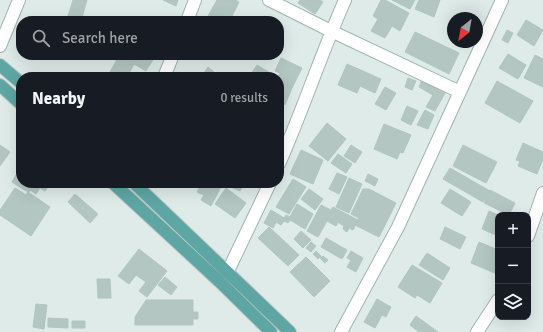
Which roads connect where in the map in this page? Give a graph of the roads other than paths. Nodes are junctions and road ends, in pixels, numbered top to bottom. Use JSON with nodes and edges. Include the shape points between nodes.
{"nodes":[{"id":1,"x":19,"y":0,"type":"edge"},
{"id":2,"x":195,"y":0,"type":"edge"},
{"id":3,"x":269,"y":0,"type":"edge"},
{"id":4,"x":345,"y":0,"type":"edge"},
{"id":5,"x":502,"y":0,"type":"edge"},
{"id":6,"x":189,"y":16,"type":"edge"},
{"id":7,"x":331,"y":31,"type":"junction"},
{"id":8,"x":0,"y":46,"type":"edge"},
{"id":9,"x":171,"y":60,"type":"edge"},
{"id":10,"x":0,"y":65,"type":"edge"},
{"id":11,"x":166,"y":72,"type":"edge"},
{"id":12,"x":16,"y":79,"type":"edge"},
{"id":13,"x":0,"y":85,"type":"edge"},
{"id":14,"x":460,"y":92,"type":"junction"},
{"id":15,"x":16,"y":99,"type":"edge"},
{"id":16,"x":284,"y":153,"type":"edge"},
{"id":17,"x":118,"y":188,"type":"edge"},
{"id":18,"x":139,"y":188,"type":"edge"},
{"id":19,"x":268,"y":188,"type":"edge"},
{"id":20,"x":543,"y":194,"type":"edge"},
{"id":21,"x":531,"y":228,"type":"edge"},
{"id":22,"x":228,"y":271,"type":"junction"},
{"id":23,"x":495,"y":305,"type":"edge"},
{"id":24,"x":271,"y":332,"type":"edge"},
{"id":25,"x":290,"y":332,"type":"edge"},
{"id":26,"x":341,"y":332,"type":"edge"},
{"id":27,"x":477,"y":332,"type":"edge"}],
"edges":[{"from":1,"to":8,"type":"street"},
{"from":2,"to":6,"type":"street"},
{"from":3,"to":7,"type":"street"},
{"from":4,"to":7,"type":"street"},
{"from":5,"to":14,"type":"street"},
{"from":7,"to":14,"type":"street"},
{"from":7,"to":16,"type":"street"},
{"from":9,"to":11,"type":"street"},
{"from":10,"to":12,"type":"main road"},
{"from":13,"to":15,"type":"main road"},
{"from":14,"to":26,"type":"street","via":[[398,227]]},
{"from":17,"to":24,"type":"main road"},
{"from":18,"to":22,"type":"main road"},
{"from":19,"to":22,"type":"street"},
{"from":20,"to":21,"type":"street"},
{"from":22,"to":25,"type":"main road"},
{"from":23,"to":27,"type":"street"}]}
